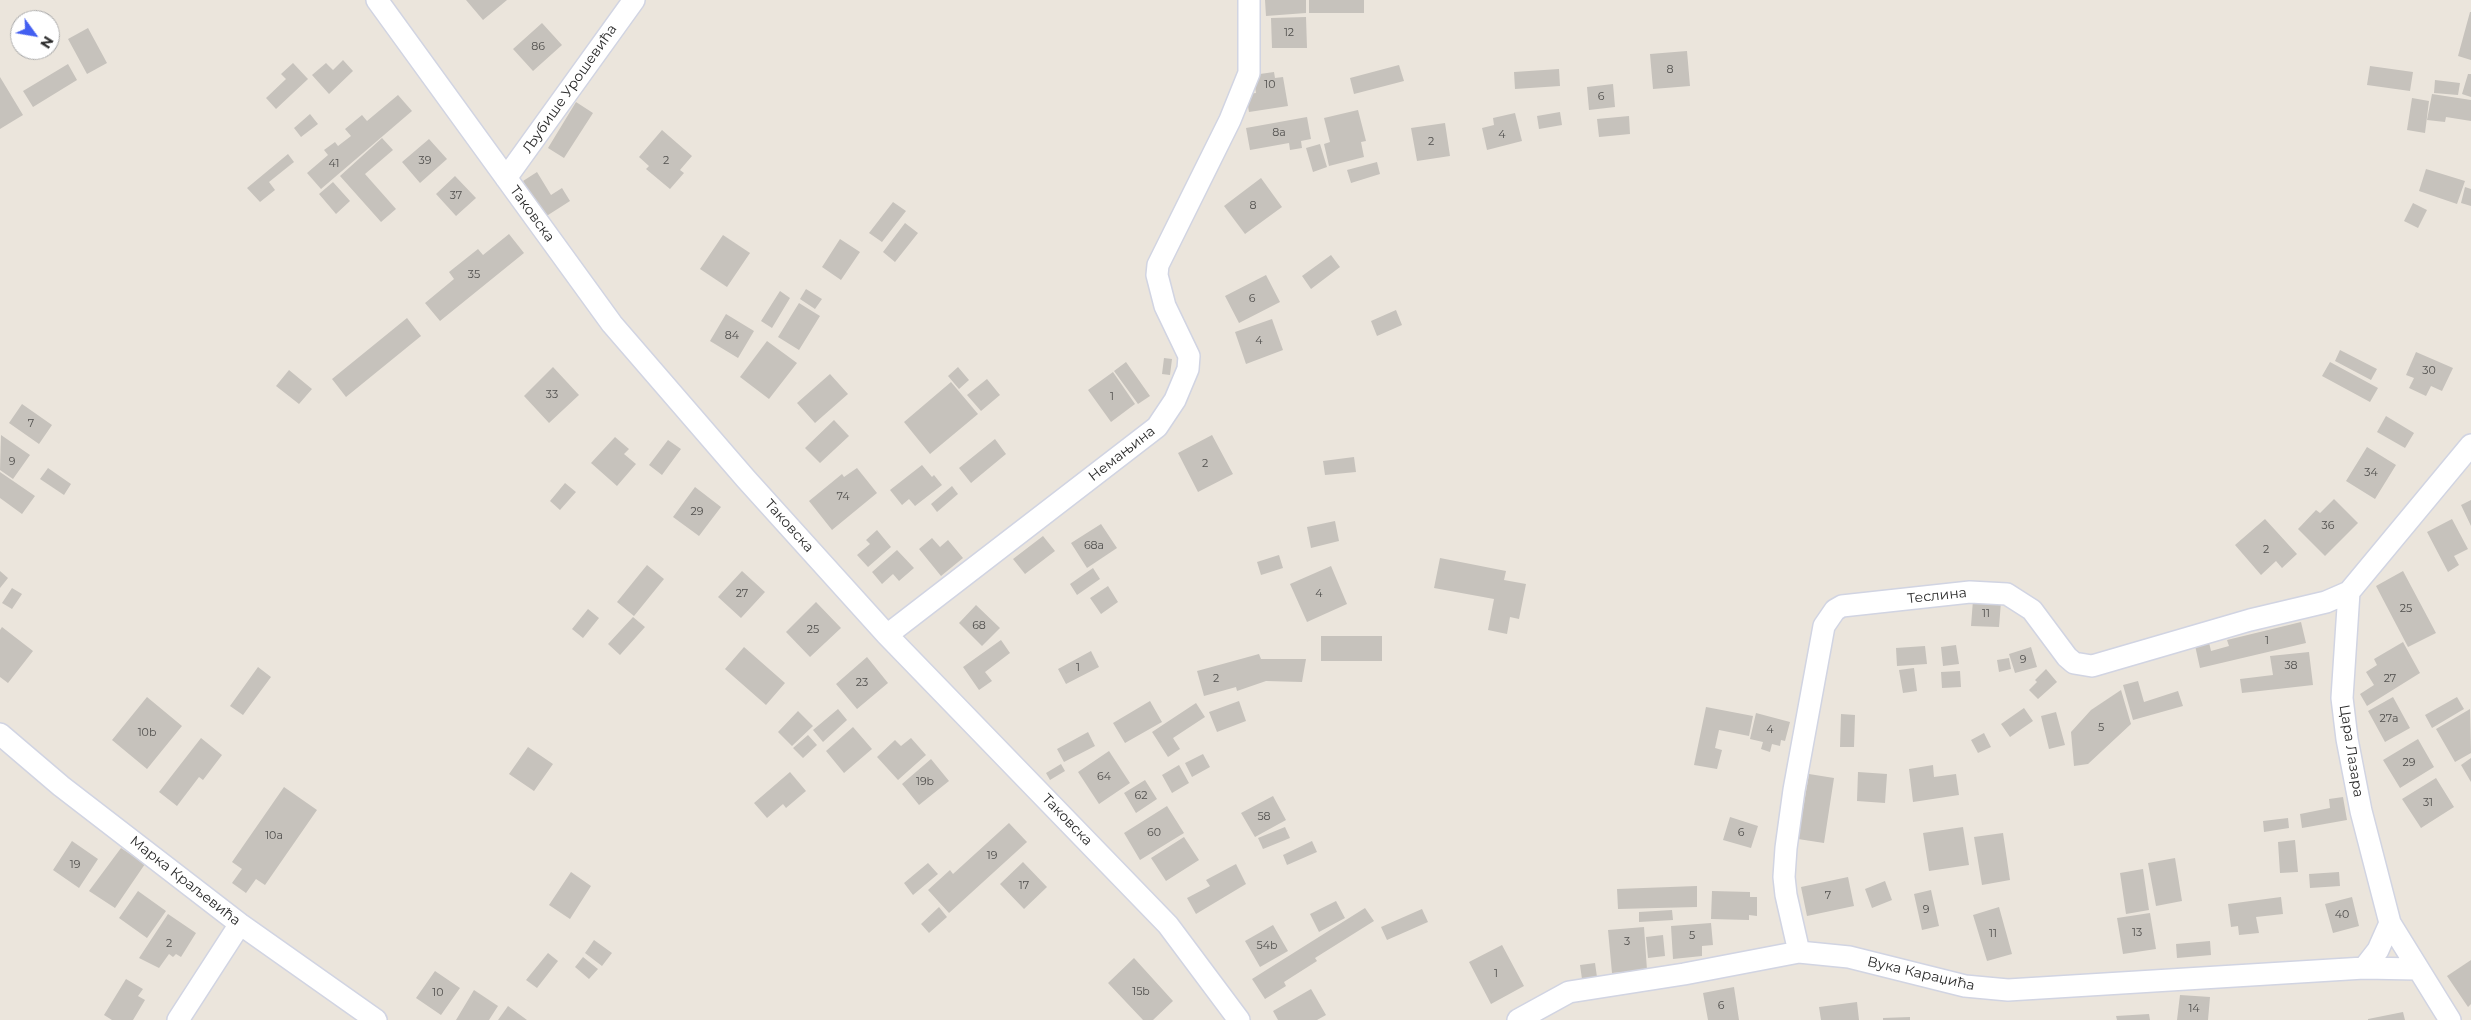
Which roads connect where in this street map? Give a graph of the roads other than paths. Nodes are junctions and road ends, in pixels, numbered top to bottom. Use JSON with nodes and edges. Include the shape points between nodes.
{"nodes":[{"id":1,"x":377,"y":0,"type":"edge"},
{"id":2,"x":634,"y":0,"type":"edge"},
{"id":3,"x":1249,"y":0,"type":"edge"},
{"id":4,"x":506,"y":178,"type":"junction"},
{"id":5,"x":2471,"y":445,"type":"edge"},
{"id":6,"x":2349,"y":592,"type":"junction"},
{"id":7,"x":887,"y":635,"type":"junction"},
{"id":8,"x":0,"y":734,"type":"edge"},
{"id":9,"x":2390,"y":923,"type":"junction"},
{"id":10,"x":240,"y":924,"type":"junction"},
{"id":11,"x":1799,"y":952,"type":"junction"},
{"id":12,"x":2364,"y":968,"type":"junction"},
{"id":13,"x":2416,"y":969,"type":"junction"},
{"id":14,"x":178,"y":1020,"type":"edge"},
{"id":15,"x":376,"y":1020,"type":"edge"},
{"id":16,"x":1239,"y":1020,"type":"edge"},
{"id":17,"x":1518,"y":1020,"type":"edge"},
{"id":18,"x":2450,"y":1020,"type":"edge"}],
"edges":[{"from":1,"to":4,"type":"street","name":"Таковска"},
{"from":2,"to":4,"type":"street","name":"Љубише Урошевића"},
{"from":3,"to":7,"type":"street","name":"Немањина","via":[[1249,73],[1230,120],[1158,265],[1157,275],[1165,306],[1189,356],[1188,369],[1176,400],[1157,427]]},
{"from":4,"to":7,"type":"street","name":"Таковска","via":[[612,324]]},
{"from":5,"to":6,"type":"street"},
{"from":6,"to":9,"type":"street","name":"Цара Лазара","via":[[2342,698],[2347,739],[2361,811]]},
{"from":6,"to":11,"type":"street","name":"Теслина","via":[[2326,602],[2250,620],[2092,666],[2074,663],[2032,610],[2007,594],[1970,592],[1842,606],[1835,610],[1824,626],[1786,848],[1786,895]]},
{"from":7,"to":16,"type":"street","name":"Таковска","via":[[1168,925]]},
{"from":8,"to":10,"type":"street","name":"Марка Краљевића","via":[[61,786]]},
{"from":9,"to":12,"type":"street","via":[[2378,950]]},
{"from":9,"to":13,"type":"street","name":"Цара Лазара"},
{"from":10,"to":14,"type":"street"},
{"from":10,"to":15,"type":"street","name":"Марка Краљевића"},
{"from":11,"to":12,"type":"street","name":"Вука Караџића","via":[[1849,957],[1964,986],[2008,990]]},
{"from":11,"to":17,"type":"street","name":"Вука Караџића","via":[[1569,992]]},
{"from":12,"to":13,"type":"street","name":"Вука Караџића"},
{"from":13,"to":18,"type":"street","name":"Цара Лазара"}]}
